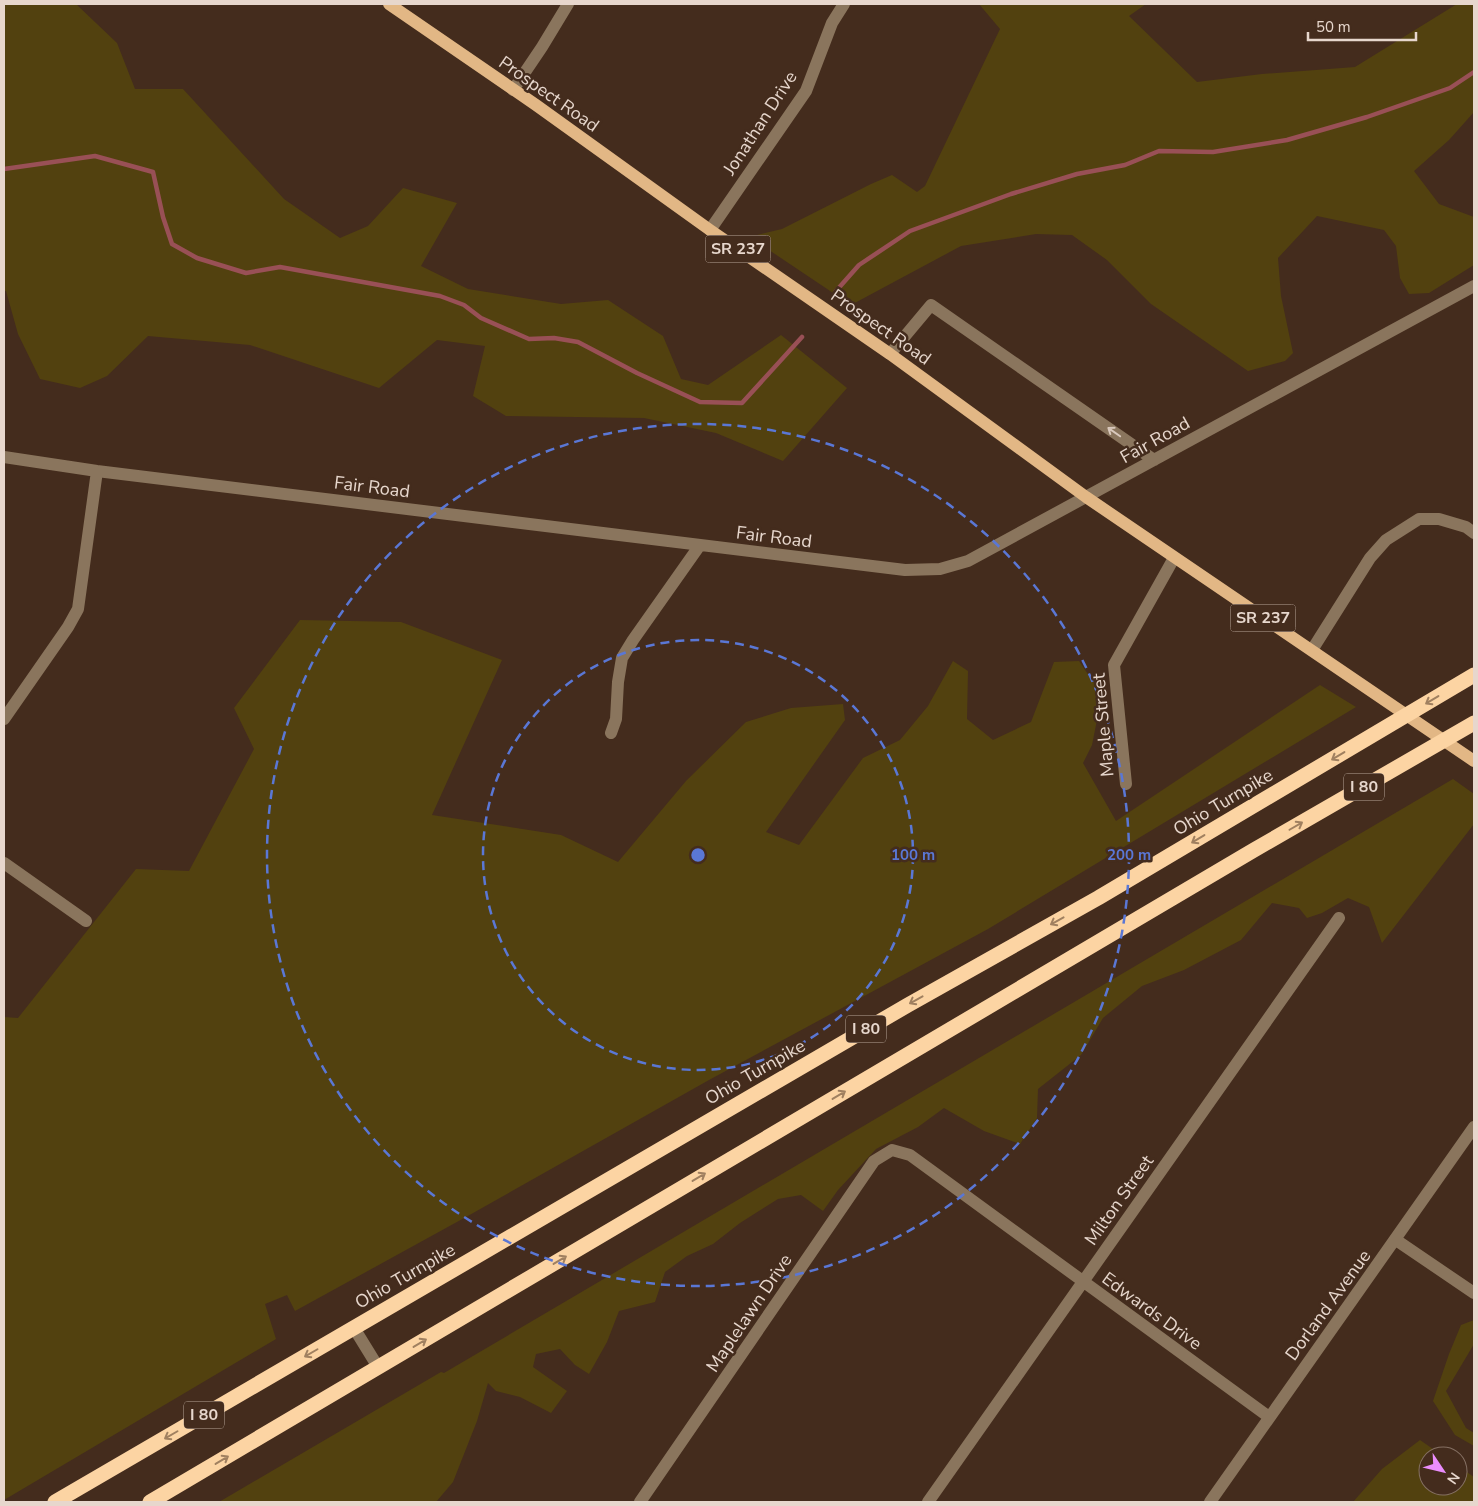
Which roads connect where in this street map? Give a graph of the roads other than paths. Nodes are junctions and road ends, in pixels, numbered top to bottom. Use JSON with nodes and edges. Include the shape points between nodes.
{"nodes":[{"id":1,"x":389,"y":4,"type":"edge"},
{"id":2,"x":568,"y":4,"type":"edge"},
{"id":3,"x":844,"y":4,"type":"edge"},
{"id":4,"x":513,"y":90,"type":"junction"},
{"id":5,"x":710,"y":230,"type":"junction"},
{"id":6,"x":1474,"y":286,"type":"edge"},
{"id":7,"x":890,"y":354,"type":"junction"},
{"id":8,"x":4,"y":458,"type":"edge"},
{"id":9,"x":1154,"y":460,"type":"junction"},
{"id":10,"x":97,"y":471,"type":"junction"},
{"id":11,"x":1086,"y":497,"type":"junction"},
{"id":12,"x":1474,"y":533,"type":"edge"},
{"id":13,"x":700,"y":545,"type":"junction"},
{"id":14,"x":1174,"y":558,"type":"junction"},
{"id":15,"x":1312,"y":650,"type":"junction"},
{"id":16,"x":1474,"y":675,"type":"edge"},
{"id":17,"x":4,"y":719,"type":"edge"},
{"id":18,"x":1474,"y":723,"type":"edge"},
{"id":19,"x":611,"y":733,"type":"dead end"},
{"id":20,"x":1474,"y":761,"type":"edge"},
{"id":21,"x":1126,"y":784,"type":"dead end"},
{"id":22,"x":4,"y":863,"type":"edge"},
{"id":23,"x":1339,"y":918,"type":"dead end"},
{"id":24,"x":86,"y":921,"type":"dead end"},
{"id":25,"x":1474,"y":1128,"type":"edge"},
{"id":26,"x":892,"y":1150,"type":"joint"},
{"id":27,"x":1396,"y":1240,"type":"junction"},
{"id":28,"x":1083,"y":1282,"type":"junction"},
{"id":29,"x":1474,"y":1293,"type":"edge"},
{"id":30,"x":354,"y":1328,"type":"junction"},
{"id":31,"x":378,"y":1367,"type":"junction"},
{"id":32,"x":1269,"y":1417,"type":"junction"},
{"id":33,"x":55,"y":1502,"type":"edge"},
{"id":34,"x":150,"y":1502,"type":"edge"},
{"id":35,"x":640,"y":1502,"type":"edge"},
{"id":36,"x":928,"y":1502,"type":"edge"},
{"id":37,"x":1210,"y":1502,"type":"edge"}],
"edges":[{"from":1,"to":4,"type":"main road","name":"Prospect Road","number":"SR 237"},
{"from":2,"to":4,"type":"street"},
{"from":3,"to":5,"type":"street","name":"Jonathan Drive","via":[[832,23],[806,91]]},
{"from":4,"to":5,"type":"main road","name":"Prospect Road","number":"SR 237"},
{"from":5,"to":7,"type":"main road","name":"Prospect Road","number":"SR 237"},
{"from":6,"to":9,"type":"street","name":"Fair Road"},
{"from":9,"to":7,"type":"street","one_way":true,"via":[[931,306]]},
{"from":7,"to":11,"type":"main road","name":"Prospect Road","number":"SR 237"},
{"from":8,"to":10,"type":"street","name":"Fair Road"},
{"from":9,"to":11,"type":"street","name":"Fair Road"},
{"from":10,"to":13,"type":"street","name":"Fair Road"},
{"from":10,"to":17,"type":"street","via":[[78,609]]},
{"from":11,"to":13,"type":"street","name":"Fair Road","via":[[968,561],[940,569],[906,570]]},
{"from":11,"to":14,"type":"main road","name":"Prospect Road","number":"SR 237"},
{"from":12,"to":15,"type":"street","via":[[1448,522],[1419,518],[1386,540],[1370,558]]},
{"from":13,"to":19,"type":"street","via":[[622,658],[616,719]]},
{"from":14,"to":15,"type":"main road","name":"Prospect Road","number":"SR 237"},
{"from":14,"to":21,"type":"street","name":"Maple Street","via":[[1114,665]]},
{"from":15,"to":20,"type":"main road","name":"Prospect Road","number":"SR 237"},
{"from":16,"to":30,"type":"highway","name":"Ohio Turnpike","number":"I 80","one_way":true,"via":[[1098,898]]},
{"from":31,"to":18,"type":"highway","number":"I 80","one_way":true},
{"from":22,"to":24,"type":"street"},
{"from":23,"to":28,"type":"street","name":"Milton Street"},
{"from":25,"to":27,"type":"street","name":"Dorland Avenue"},
{"from":26,"to":28,"type":"street","name":"Edwards Drive","via":[[910,1155]]},
{"from":26,"to":35,"type":"street","name":"Maplelawn Drive","via":[[874,1162]]},
{"from":27,"to":29,"type":"street"},
{"from":27,"to":32,"type":"street","name":"Dorland Avenue"},
{"from":28,"to":32,"type":"street","name":"Edwards Drive"},
{"from":28,"to":36,"type":"street","name":"Milton Street"},
{"from":30,"to":31,"type":"street"},
{"from":30,"to":33,"type":"highway","name":"Ohio Turnpike","number":"I 80","one_way":true},
{"from":34,"to":31,"type":"highway","number":"I 80","one_way":true},
{"from":32,"to":37,"type":"street","name":"Dorland Avenue"}]}
